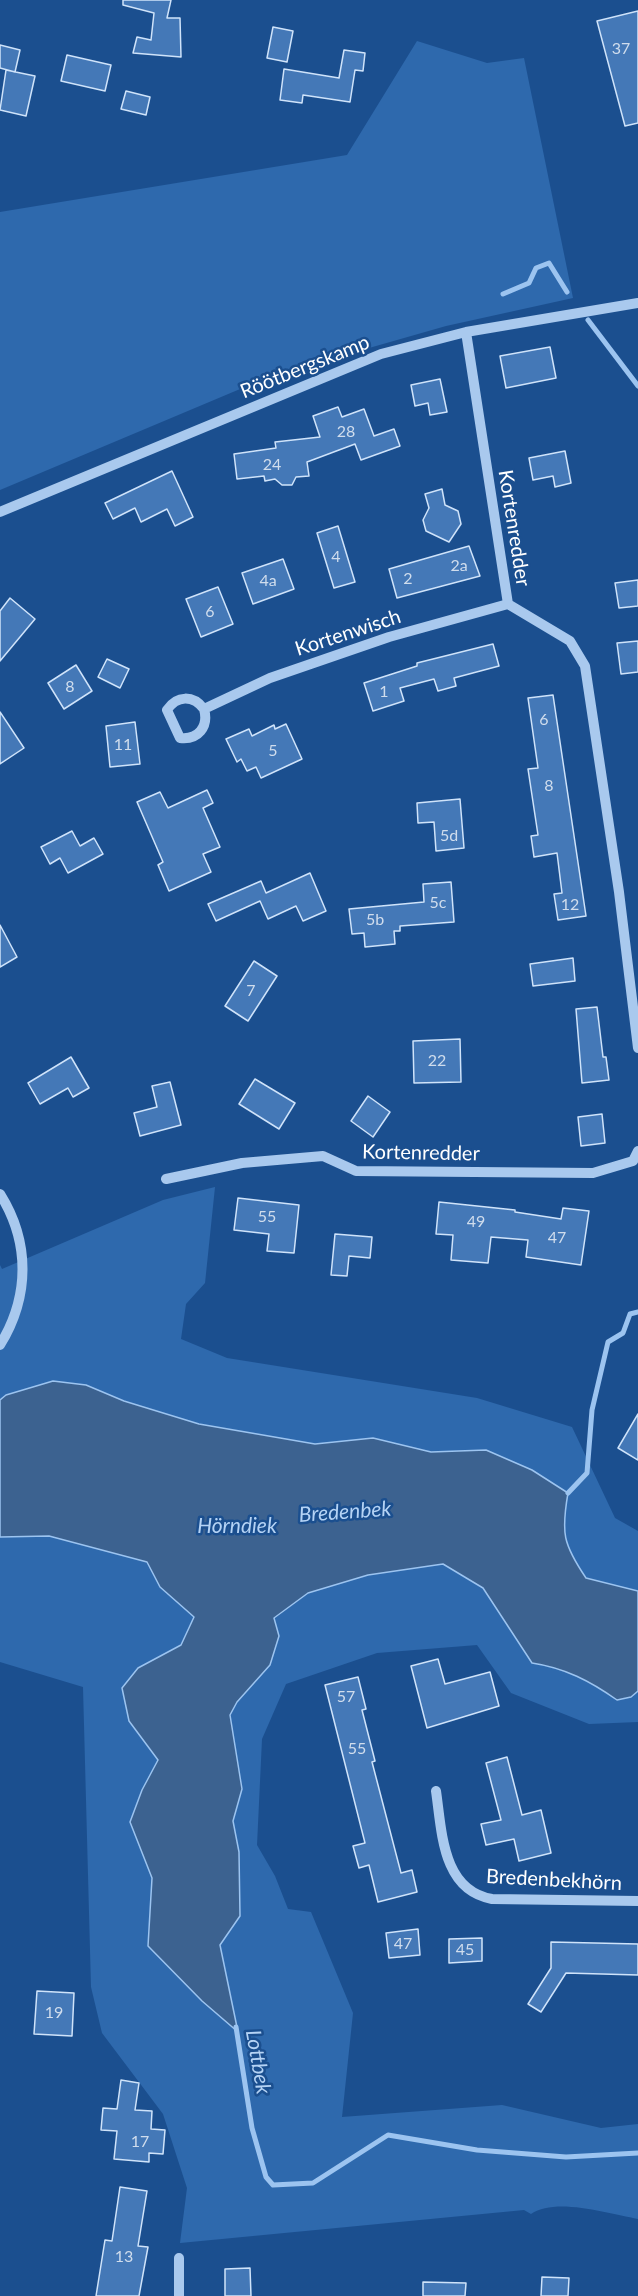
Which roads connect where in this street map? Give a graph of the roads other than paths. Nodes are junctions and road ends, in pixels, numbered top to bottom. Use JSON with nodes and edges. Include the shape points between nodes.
{"nodes":[{"id":1,"x":638,"y":303,"type":"edge"},
{"id":2,"x":466,"y":332,"type":"junction"},
{"id":3,"x":0,"y":512,"type":"edge"},
{"id":4,"x":508,"y":604,"type":"junction"},
{"id":5,"x":204,"y":709,"type":"dead end"},
{"id":6,"x":638,"y":1048,"type":"edge"},
{"id":7,"x":638,"y":1151,"type":"edge"},
{"id":8,"x":166,"y":1179,"type":"dead end"},
{"id":9,"x":0,"y":1194,"type":"edge"},
{"id":10,"x":0,"y":1345,"type":"edge"},
{"id":11,"x":436,"y":1791,"type":"dead end"},
{"id":12,"x":638,"y":1901,"type":"edge"},
{"id":13,"x":179,"y":2258,"type":"dead end"},
{"id":14,"x":179,"y":2296,"type":"edge"}],
"edges":[{"from":1,"to":2,"type":"street","name":"Röötbergskamp"},
{"from":2,"to":3,"type":"street","name":"Röötbergskamp","via":[[381,354]]},
{"from":2,"to":4,"type":"street","name":"Kortenredder"},
{"from":4,"to":5,"type":"street","name":"Kortenwisch","via":[[378,641],[270,678]]},
{"from":4,"to":6,"type":"street","name":"Kortenredder","via":[[570,641],[585,666],[620,892]]},
{"from":7,"to":8,"type":"street","name":"Kortenredder","via":[[633,1161],[593,1173],[356,1171],[323,1156],[242,1162]]},
{"from":9,"to":10,"type":"street","via":[[13,1214],[24,1276],[15,1315]]},
{"from":11,"to":12,"type":"street","name":"Bredenbekhörn","via":[[450,1866],[470,1892],[492,1899]]},
{"from":13,"to":14,"type":"street"}]}
